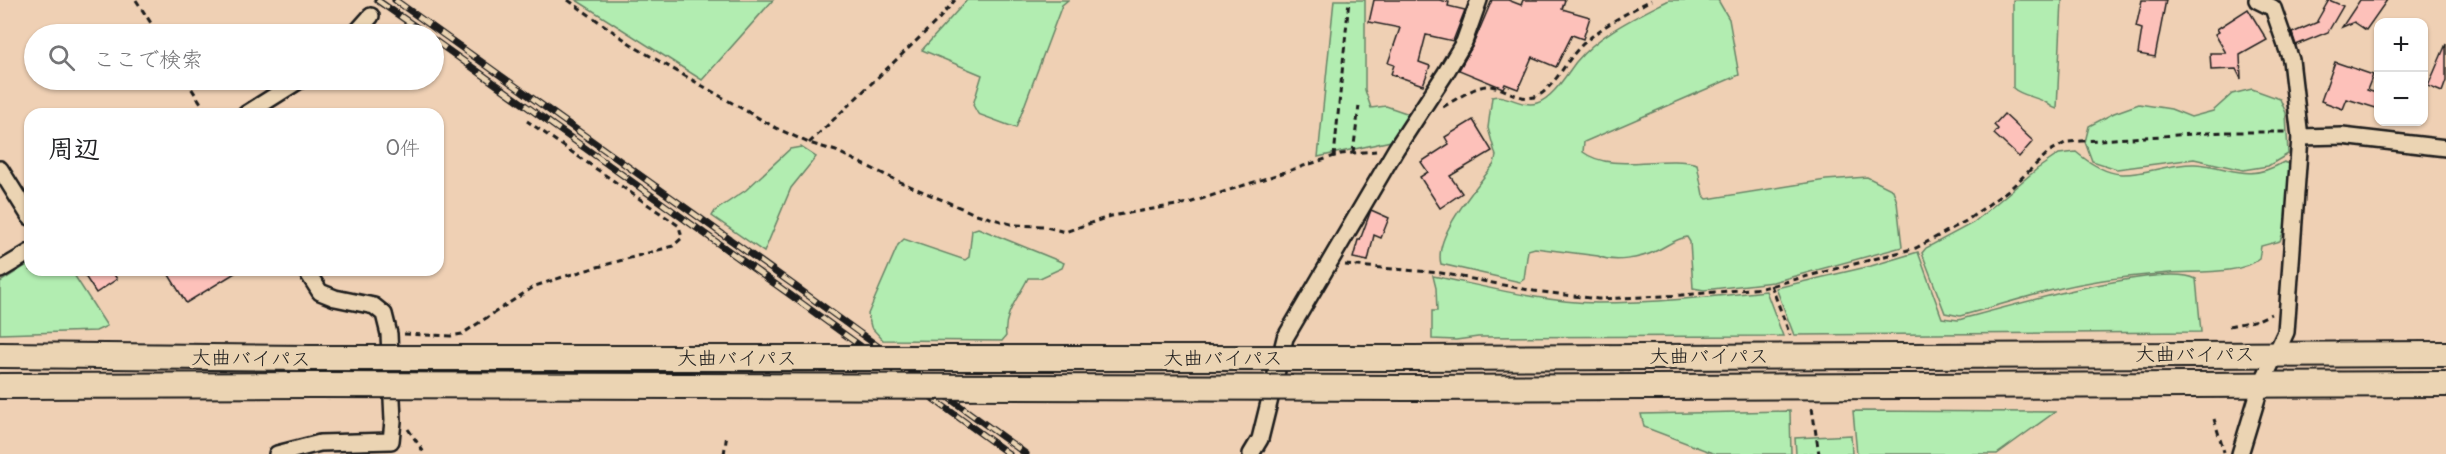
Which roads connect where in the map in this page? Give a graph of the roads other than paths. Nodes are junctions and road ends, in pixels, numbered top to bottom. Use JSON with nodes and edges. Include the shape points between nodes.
{"nodes":[{"id":1,"x":1479,"y":0,"type":"edge"},
{"id":2,"x":2257,"y":0,"type":"edge"},
{"id":3,"x":2275,"y":4,"type":"edge"},
{"id":4,"x":371,"y":16,"type":"dead end"},
{"id":5,"x":364,"y":24,"type":"edge"},
{"id":6,"x":284,"y":90,"type":"edge"},
{"id":7,"x":256,"y":108,"type":"edge"},
{"id":8,"x":2299,"y":134,"type":"junction"},
{"id":9,"x":2446,"y":148,"type":"edge"},
{"id":10,"x":0,"y":169,"type":"edge"},
{"id":11,"x":24,"y":207,"type":"edge"},
{"id":12,"x":24,"y":256,"type":"edge"},
{"id":13,"x":0,"y":270,"type":"edge"},
{"id":14,"x":310,"y":276,"type":"edge"},
{"id":15,"x":2276,"y":354,"type":"junction"},
{"id":16,"x":2446,"y":354,"type":"edge"},
{"id":17,"x":0,"y":355,"type":"edge"},
{"id":18,"x":2446,"y":384,"type":"edge"},
{"id":19,"x":2261,"y":385,"type":"junction"},
{"id":20,"x":0,"y":386,"type":"edge"},
{"id":21,"x":277,"y":454,"type":"edge"},
{"id":22,"x":1251,"y":454,"type":"edge"},
{"id":23,"x":2240,"y":454,"type":"edge"}],
"edges":[{"from":1,"to":22,"type":"street","via":[[1464,42],[1285,338],[1260,439]]},
{"from":2,"to":3,"type":"street"},
{"from":3,"to":8,"type":"street","via":[[2291,60]]},
{"from":4,"to":5,"type":"street"},
{"from":6,"to":7,"type":"street"},
{"from":8,"to":9,"type":"street"},
{"from":8,"to":15,"type":"street","via":[[2286,332]]},
{"from":10,"to":11,"type":"street"},
{"from":12,"to":13,"type":"street"},
{"from":14,"to":21,"type":"street","via":[[320,292],[374,306],[384,314],[389,334],[391,441],[320,443]]},
{"from":15,"to":16,"type":"highway","name":"大曲バイパス"},
{"from":15,"to":17,"type":"highway","name":"大曲バイパス","bridge":true,"via":[[1411,358]]},
{"from":15,"to":19,"type":"street"},
{"from":18,"to":19,"type":"highway","name":"大曲バイパス"},
{"from":19,"to":20,"type":"highway","name":"大曲バイパス","bridge":true},
{"from":19,"to":23,"type":"street"}]}
